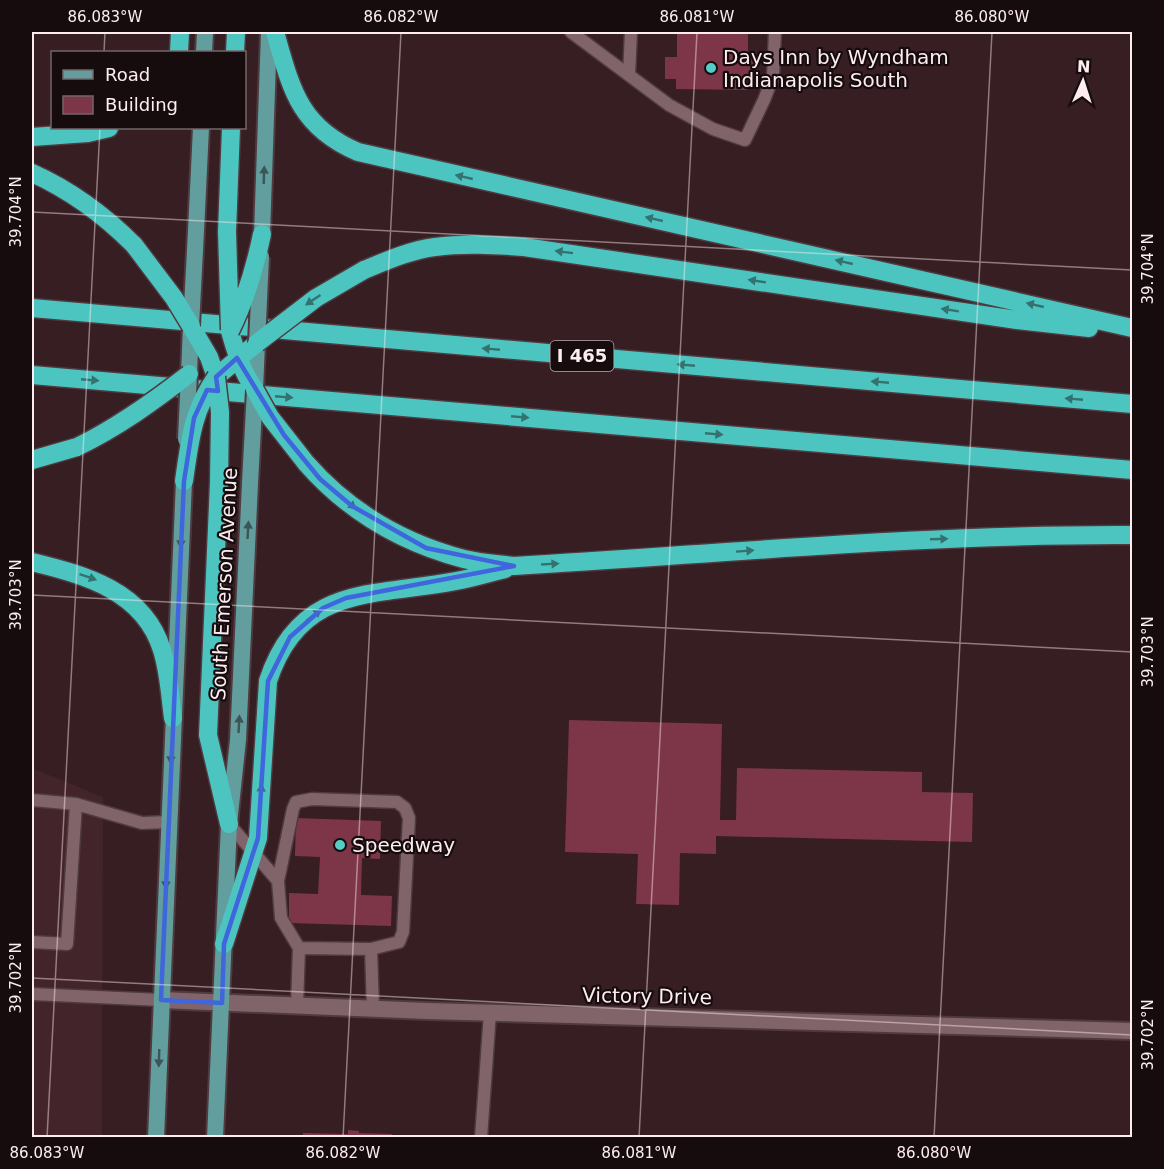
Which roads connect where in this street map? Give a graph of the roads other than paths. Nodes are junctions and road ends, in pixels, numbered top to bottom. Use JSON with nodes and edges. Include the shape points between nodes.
{"nodes":[{"id":1,"x":180,"y":32,"type":"edge"},
{"id":2,"x":205,"y":32,"type":"edge"},
{"id":3,"x":236,"y":32,"type":"edge"},
{"id":4,"x":269,"y":32,"type":"edge"},
{"id":5,"x":275,"y":32,"type":"edge"},
{"id":6,"x":571,"y":32,"type":"edge"},
{"id":7,"x":631,"y":32,"type":"edge"},
{"id":8,"x":775,"y":32,"type":"edge"},
{"id":9,"x":178,"y":51,"type":"edge"},
{"id":10,"x":204,"y":51,"type":"edge"},
{"id":11,"x":235,"y":51,"type":"edge"},
{"id":12,"x":629,"y":74,"type":"junction"},
{"id":13,"x":105,"y":129,"type":"edge"},
{"id":14,"x":201,"y":129,"type":"edge"},
{"id":15,"x":231,"y":129,"type":"edge"},
{"id":16,"x":32,"y":137,"type":"edge"},
{"id":17,"x":32,"y":173,"type":"edge"},
{"id":18,"x":262,"y":234,"type":"junction"},
{"id":19,"x":32,"y":308,"type":"edge"},
{"id":20,"x":191,"y":326,"type":"junction"},
{"id":21,"x":1132,"y":328,"type":"edge"},
{"id":22,"x":230,"y":331,"type":"junction"},
{"id":23,"x":1132,"y":334,"type":"edge"},
{"id":24,"x":257,"y":343,"type":"junction"},
{"id":25,"x":209,"y":357,"type":"junction"},
{"id":26,"x":237,"y":358,"type":"junction"},
{"id":27,"x":189,"y":374,"type":"junction"},
{"id":28,"x":32,"y":375,"type":"edge"},
{"id":29,"x":216,"y":377,"type":"junction"},
{"id":30,"x":255,"y":390,"type":"junction"},
{"id":31,"x":1132,"y":404,"type":"edge"},
{"id":32,"x":32,"y":460,"type":"edge"},
{"id":33,"x":1132,"y":470,"type":"edge"},
{"id":34,"x":184,"y":481,"type":"junction"},
{"id":35,"x":1132,"y":536,"type":"edge"},
{"id":36,"x":32,"y":562,"type":"edge"},
{"id":37,"x":514,"y":566,"type":"junction"},
{"id":38,"x":173,"y":718,"type":"junction"},
{"id":39,"x":32,"y":800,"type":"edge"},
{"id":40,"x":76,"y":804,"type":"junction"},
{"id":41,"x":168,"y":822,"type":"junction"},
{"id":42,"x":230,"y":824,"type":"junction"},
{"id":43,"x":254,"y":851,"type":"junction"},
{"id":44,"x":278,"y":881,"type":"junction"},
{"id":45,"x":32,"y":942,"type":"edge"},
{"id":46,"x":224,"y":944,"type":"junction"},
{"id":47,"x":299,"y":948,"type":"junction"},
{"id":48,"x":371,"y":949,"type":"junction"},
{"id":49,"x":32,"y":994,"type":"edge"},
{"id":50,"x":161,"y":1000,"type":"junction"},
{"id":51,"x":222,"y":1003,"type":"junction"},
{"id":52,"x":297,"y":1006,"type":"junction"},
{"id":53,"x":373,"y":1009,"type":"junction"},
{"id":54,"x":490,"y":1013,"type":"junction"},
{"id":55,"x":1132,"y":1031,"type":"edge"},
{"id":56,"x":156,"y":1137,"type":"edge"},
{"id":57,"x":214,"y":1137,"type":"edge"},
{"id":58,"x":481,"y":1137,"type":"edge"}],
"edges":[{"from":1,"to":9,"type":"highway"},
{"from":2,"to":10,"type":"main road"},
{"from":3,"to":11,"type":"highway"},
{"from":18,"to":4,"type":"main road","name":"South Emerson Avenue","one_way":true},
{"from":21,"to":5,"type":"highway","one_way":true,"via":[[358,152],[323,133],[302,107],[289,83]]},
{"from":6,"to":12,"type":"lane"},
{"from":7,"to":12,"type":"lane"},
{"from":8,"to":12,"type":"lane","via":[[773,76],[745,140],[713,129],[669,105]]},
{"from":13,"to":16,"type":"highway"},
{"from":14,"to":20,"type":"main road","bridge":true},
{"from":15,"to":22,"type":"highway","bridge":true,"via":[[226,232]]},
{"from":17,"to":20,"type":"highway","bridge":true,"via":[[80,200],[117,228],[162,281]]},
{"from":18,"to":22,"type":"highway","bridge":true,"via":[[252,278]]},
{"from":18,"to":24,"type":"main road","name":"South Emerson Avenue","bridge":true},
{"from":31,"to":19,"type":"highway","number":"I 465","one_way":true},
{"from":20,"to":25,"type":"highway"},
{"from":20,"to":27,"type":"main road"},
{"from":22,"to":25,"type":"highway"},
{"from":22,"to":26,"type":"highway"},
{"from":23,"to":24,"type":"highway","one_way":true,"bridge":true,"via":[[524,247],[475,244],[433,247],[364,270],[316,298]]},
{"from":24,"to":26,"type":"highway"},
{"from":24,"to":30,"type":"main road","name":"South Emerson Avenue"},
{"from":25,"to":27,"type":"highway"},
{"from":25,"to":29,"type":"highway"},
{"from":26,"to":29,"type":"highway"},
{"from":26,"to":30,"type":"highway"},
{"from":27,"to":32,"type":"highway","bridge":true,"via":[[108,433]]},
{"from":27,"to":34,"type":"main road","bridge":true},
{"from":28,"to":33,"type":"highway","one_way":true},
{"from":29,"to":34,"type":"highway","bridge":true,"via":[[194,418]]},
{"from":29,"to":42,"type":"highway","bridge":true,"via":[[219,482],[208,735]]},
{"from":30,"to":37,"type":"highway","one_way":true,"bridge":true,"via":[[270,417],[320,479],[387,530],[426,548],[467,560]]},
{"from":42,"to":30,"type":"main road","name":"South Emerson Avenue","one_way":true,"bridge":true,"via":[[238,740]]},
{"from":34,"to":38,"type":"main road","one_way":true},
{"from":37,"to":35,"type":"highway","one_way":true,"via":[[888,540]]},
{"from":36,"to":38,"type":"highway","one_way":true,"via":[[97,580],[143,614],[162,649]]},
{"from":43,"to":37,"type":"highway","one_way":true,"via":[[268,681],[276,657],[290,637],[323,608],[346,598],[456,581]]},
{"from":38,"to":41,"type":"main road","one_way":true},
{"from":39,"to":40,"type":"lane"},
{"from":40,"to":41,"type":"lane","via":[[142,822]]},
{"from":40,"to":45,"type":"lane","via":[[67,944]]},
{"from":41,"to":50,"type":"main road","one_way":true},
{"from":42,"to":43,"type":"lane"},
{"from":42,"to":46,"type":"main road","name":"South Emerson Avenue"},
{"from":43,"to":44,"type":"lane"},
{"from":43,"to":46,"type":"highway"},
{"from":44,"to":47,"type":"lane","via":[[281,918]]},
{"from":44,"to":48,"type":"lane","via":[[296,801],[397,802],[409,818],[403,932],[399,942]]},
{"from":46,"to":51,"type":"main road","name":"South Emerson Avenue"},
{"from":47,"to":48,"type":"lane"},
{"from":47,"to":52,"type":"lane"},
{"from":48,"to":53,"type":"lane"},
{"from":49,"to":50,"type":"lane"},
{"from":50,"to":51,"type":"street","name":"Victory Drive"},
{"from":50,"to":56,"type":"main road","one_way":true},
{"from":51,"to":52,"type":"street","name":"Victory Drive"},
{"from":51,"to":57,"type":"main road","name":"South Emerson Avenue"},
{"from":52,"to":53,"type":"street","name":"Victory Drive"},
{"from":53,"to":54,"type":"street","name":"Victory Drive"},
{"from":54,"to":55,"type":"street","name":"Victory Drive"},
{"from":54,"to":58,"type":"lane"}]}
